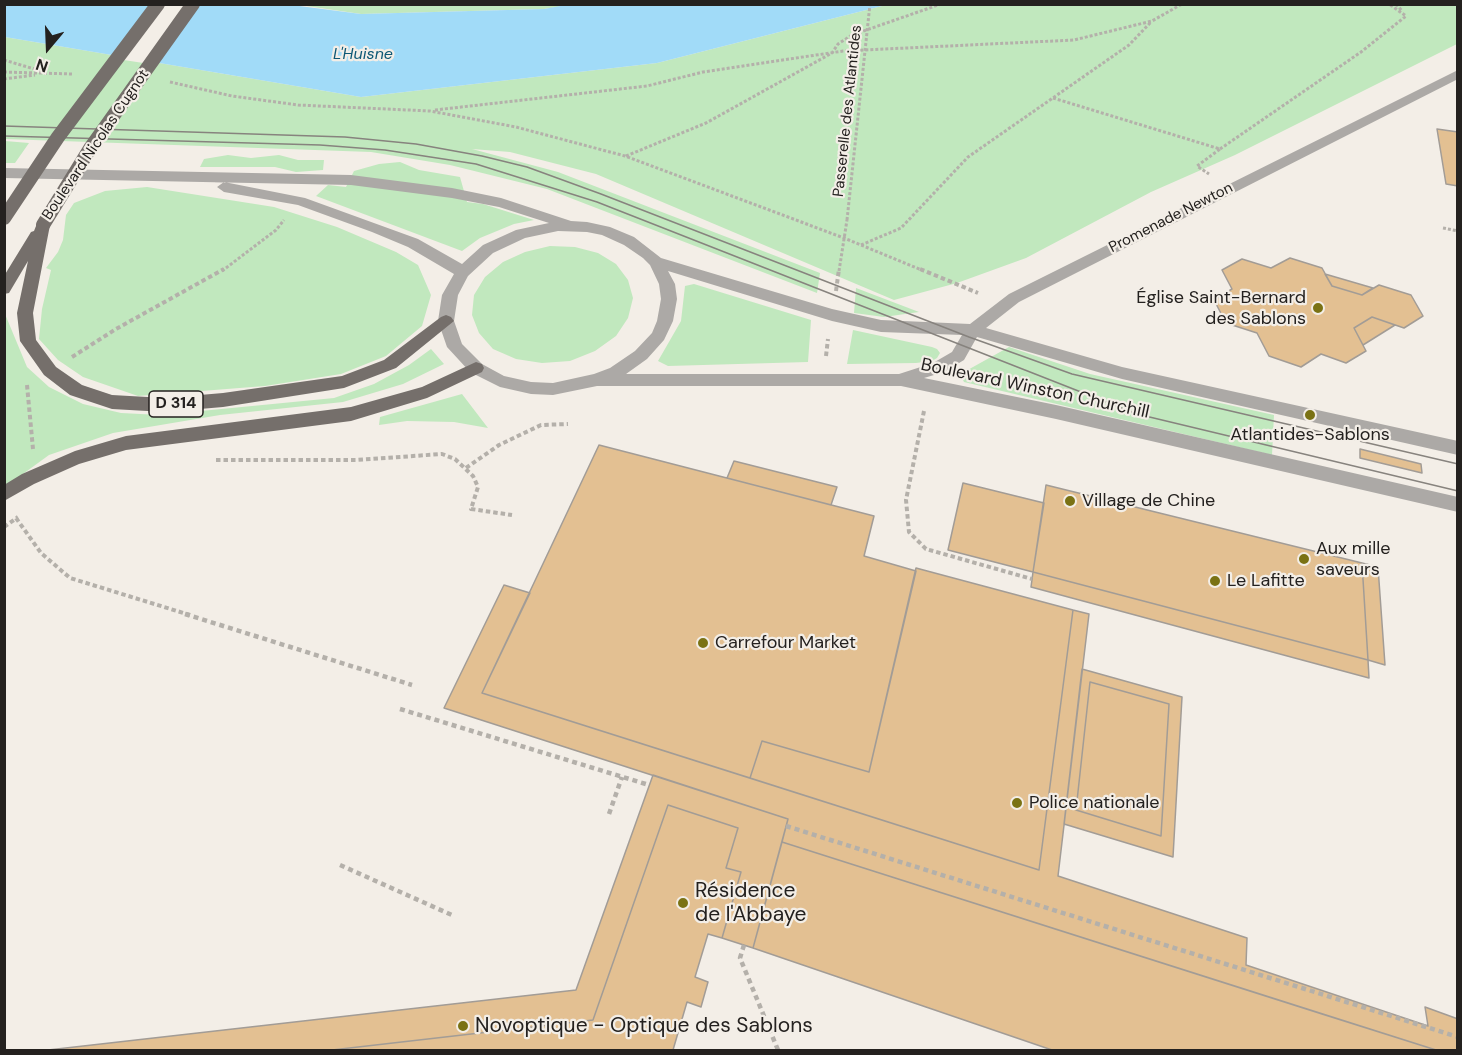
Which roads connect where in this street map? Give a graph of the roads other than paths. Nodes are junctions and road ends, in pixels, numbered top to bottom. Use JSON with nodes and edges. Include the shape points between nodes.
{"nodes":[{"id":1,"x":158,"y":4,"type":"edge"},
{"id":2,"x":193,"y":4,"type":"edge"},
{"id":3,"x":1455,"y":76,"type":"edge"},
{"id":4,"x":4,"y":173,"type":"edge"},
{"id":5,"x":172,"y":177,"type":"junction"},
{"id":6,"x":4,"y":218,"type":"edge"},
{"id":7,"x":43,"y":225,"type":"junction"},
{"id":8,"x":577,"y":226,"type":"junction"},
{"id":9,"x":656,"y":262,"type":"junction"},
{"id":10,"x":462,"y":272,"type":"junction"},
{"id":11,"x":4,"y":289,"type":"edge"},
{"id":12,"x":446,"y":321,"type":"junction"},
{"id":13,"x":973,"y":330,"type":"junction"},
{"id":14,"x":479,"y":370,"type":"junction"},
{"id":15,"x":597,"y":380,"type":"junction"},
{"id":16,"x":901,"y":380,"type":"junction"},
{"id":17,"x":1458,"y":448,"type":"edge"},
{"id":18,"x":4,"y":494,"type":"edge"},
{"id":19,"x":1458,"y":505,"type":"edge"}],
"edges":[{"from":1,"to":6,"type":"main road","name":"Boulevard Nicolas Cugnot","bridge":true,"via":[[58,137]]},
{"from":2,"to":7,"type":"main road","name":"Boulevard Nicolas Cugnot","number":"D 314","bridge":true,"via":[[92,147]]},
{"from":3,"to":13,"type":"street","name":"Promenade Newton","via":[[1004,304]]},
{"from":4,"to":5,"type":"street"},
{"from":5,"to":8,"type":"street","via":[[351,180],[452,193]]},
{"from":5,"to":10,"type":"street","via":[[300,201],[413,243]]},
{"from":7,"to":11,"type":"main road","name":"Boulevard Nicolas Cugnot","number":"D 314"},
{"from":7,"to":12,"type":"main road","number":"D 314","via":[[26,313],[28,341],[50,371],[76,390],[112,402],[165,405],[344,382],[390,364]]},
{"from":8,"to":9,"type":"street","via":[[621,237]]},
{"from":8,"to":10,"type":"street","via":[[549,227],[513,237],[488,249]]},
{"from":9,"to":13,"type":"street","name":"Boulevard Winston Churchill","via":[[881,327]]},
{"from":9,"to":15,"type":"street","via":[[668,291],[662,328],[641,356]]},
{"from":10,"to":12,"type":"street","via":[[450,295]]},
{"from":12,"to":14,"type":"street","via":[[455,347]]},
{"from":13,"to":16,"type":"street","name":"Promenade Newton","via":[[957,356],[938,368]]},
{"from":13,"to":17,"type":"street","name":"Boulevard Winston Churchill","via":[[1122,373]]},
{"from":14,"to":15,"type":"street","via":[[510,384],[542,389]]},
{"from":14,"to":18,"type":"main road","via":[[427,392],[351,414],[126,443],[75,458]]},
{"from":15,"to":16,"type":"street","name":"Boulevard Winston Churchill"},
{"from":16,"to":19,"type":"street","name":"Boulevard Winston Churchill","via":[[1067,414]]}]}
